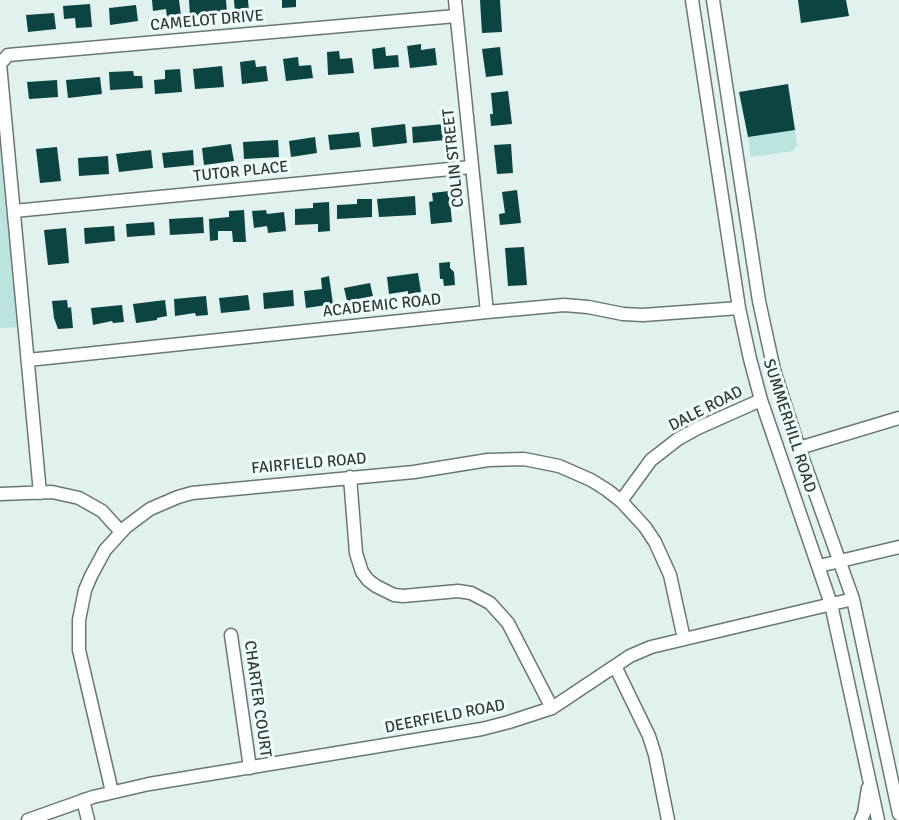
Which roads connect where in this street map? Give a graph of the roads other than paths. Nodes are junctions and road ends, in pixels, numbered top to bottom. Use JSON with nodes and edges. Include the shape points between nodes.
{"nodes":[{"id":1,"x":455,"y":0,"type":"edge"},
{"id":2,"x":692,"y":0,"type":"edge"},
{"id":3,"x":713,"y":0,"type":"edge"},
{"id":4,"x":456,"y":16,"type":"junction"},
{"id":5,"x":0,"y":64,"type":"edge"},
{"id":6,"x":471,"y":167,"type":"junction"},
{"id":7,"x":14,"y":211,"type":"junction"},
{"id":8,"x":739,"y":308,"type":"junction"},
{"id":9,"x":487,"y":312,"type":"junction"},
{"id":10,"x":28,"y":360,"type":"junction"},
{"id":11,"x":761,"y":400,"type":"junction"},
{"id":12,"x":899,"y":418,"type":"edge"},
{"id":13,"x":799,"y":448,"type":"junction"},
{"id":14,"x":350,"y":477,"type":"junction"},
{"id":15,"x":40,"y":493,"type":"junction"},
{"id":16,"x":0,"y":494,"type":"edge"},
{"id":17,"x":621,"y":501,"type":"junction"},
{"id":18,"x":121,"y":532,"type":"junction"},
{"id":19,"x":899,"y":547,"type":"edge"},
{"id":20,"x":839,"y":561,"type":"junction"},
{"id":21,"x":819,"y":566,"type":"junction"},
{"id":22,"x":853,"y":599,"type":"junction"},
{"id":23,"x":831,"y":604,"type":"junction"},
{"id":24,"x":231,"y":635,"type":"dead end"},
{"id":25,"x":684,"y":639,"type":"junction"},
{"id":26,"x":615,"y":666,"type":"junction"},
{"id":27,"x":552,"y":708,"type":"junction"},
{"id":28,"x":250,"y":768,"type":"junction"},
{"id":29,"x":870,"y":781,"type":"junction"},
{"id":30,"x":112,"y":792,"type":"junction"},
{"id":31,"x":83,"y":800,"type":"junction"},
{"id":32,"x":899,"y":814,"type":"edge"},
{"id":33,"x":28,"y":820,"type":"edge"},
{"id":34,"x":88,"y":820,"type":"edge"},
{"id":35,"x":668,"y":820,"type":"edge"},
{"id":36,"x":861,"y":820,"type":"edge"},
{"id":37,"x":878,"y":820,"type":"edge"}],
"edges":[{"from":1,"to":4,"type":"street","name":"COLIN STREET"},
{"from":2,"to":8,"type":"street","name":"SUMMERHILL ROAD"},
{"from":3,"to":13,"type":"street","name":"SUMMERHILL ROAD","via":[[759,301],[774,370]]},
{"from":4,"to":5,"type":"street","name":"CAMELOT DRIVE","via":[[8,55]]},
{"from":4,"to":6,"type":"street","name":"COLIN STREET"},
{"from":5,"to":7,"type":"street"},
{"from":6,"to":7,"type":"street","name":"TUTOR PLACE"},
{"from":6,"to":9,"type":"street","name":"COLIN STREET"},
{"from":7,"to":10,"type":"street"},
{"from":8,"to":9,"type":"street","name":"ACADEMIC ROAD","via":[[643,315],[564,305]]},
{"from":8,"to":11,"type":"street","name":"SUMMERHILL ROAD"},
{"from":9,"to":10,"type":"street","name":"ACADEMIC ROAD"},
{"from":10,"to":15,"type":"street"},
{"from":11,"to":17,"type":"street","name":"DALE ROAD","via":[[678,439],[651,460]]},
{"from":11,"to":21,"type":"street","name":"SUMMERHILL ROAD"},
{"from":12,"to":13,"type":"street"},
{"from":13,"to":20,"type":"street","name":"SUMMERHILL ROAD"},
{"from":14,"to":17,"type":"street","name":"FAIRFIELD ROAD","via":[[524,459],[559,466]]},
{"from":14,"to":18,"type":"street","name":"FAIRFIELD ROAD","via":[[192,492],[150,509]]},
{"from":14,"to":27,"type":"street","via":[[356,553],[368,580],[394,595],[458,591],[490,603],[508,624]]},
{"from":15,"to":16,"type":"street"},
{"from":15,"to":18,"type":"street","via":[[61,493],[87,501]]},
{"from":17,"to":25,"type":"street","name":"FAIRFIELD ROAD","via":[[645,527],[663,558],[675,592]]},
{"from":18,"to":30,"type":"street","name":"FAIRFIELD ROAD","via":[[105,550],[91,576],[81,605],[78,635]]},
{"from":19,"to":20,"type":"street"},
{"from":20,"to":21,"type":"street"},
{"from":20,"to":22,"type":"street","name":"SUMMERHILL ROAD"},
{"from":21,"to":23,"type":"street","name":"SUMMERHILL ROAD"},
{"from":22,"to":23,"type":"street","name":"DEERFIELD ROAD"},
{"from":22,"to":32,"type":"street","name":"SUMMERHILL ROAD"},
{"from":23,"to":25,"type":"street","name":"DEERFIELD ROAD"},
{"from":23,"to":29,"type":"street","name":"SUMMERHILL ROAD"},
{"from":24,"to":28,"type":"street","name":"CHARTER COURT"},
{"from":25,"to":26,"type":"street","name":"DEERFIELD ROAD","via":[[651,647]]},
{"from":26,"to":27,"type":"street","name":"DEERFIELD ROAD"},
{"from":26,"to":35,"type":"street","via":[[650,736]]},
{"from":27,"to":28,"type":"street","name":"DEERFIELD ROAD","via":[[482,729]]},
{"from":28,"to":30,"type":"street","name":"DEERFIELD ROAD"},
{"from":29,"to":36,"type":"street"},
{"from":29,"to":37,"type":"street","name":"SUMMERHILL ROAD"},
{"from":30,"to":31,"type":"street","name":"DEERFIELD ROAD"},
{"from":31,"to":33,"type":"street","name":"DEERFIELD ROAD"},
{"from":31,"to":34,"type":"street"}]}
